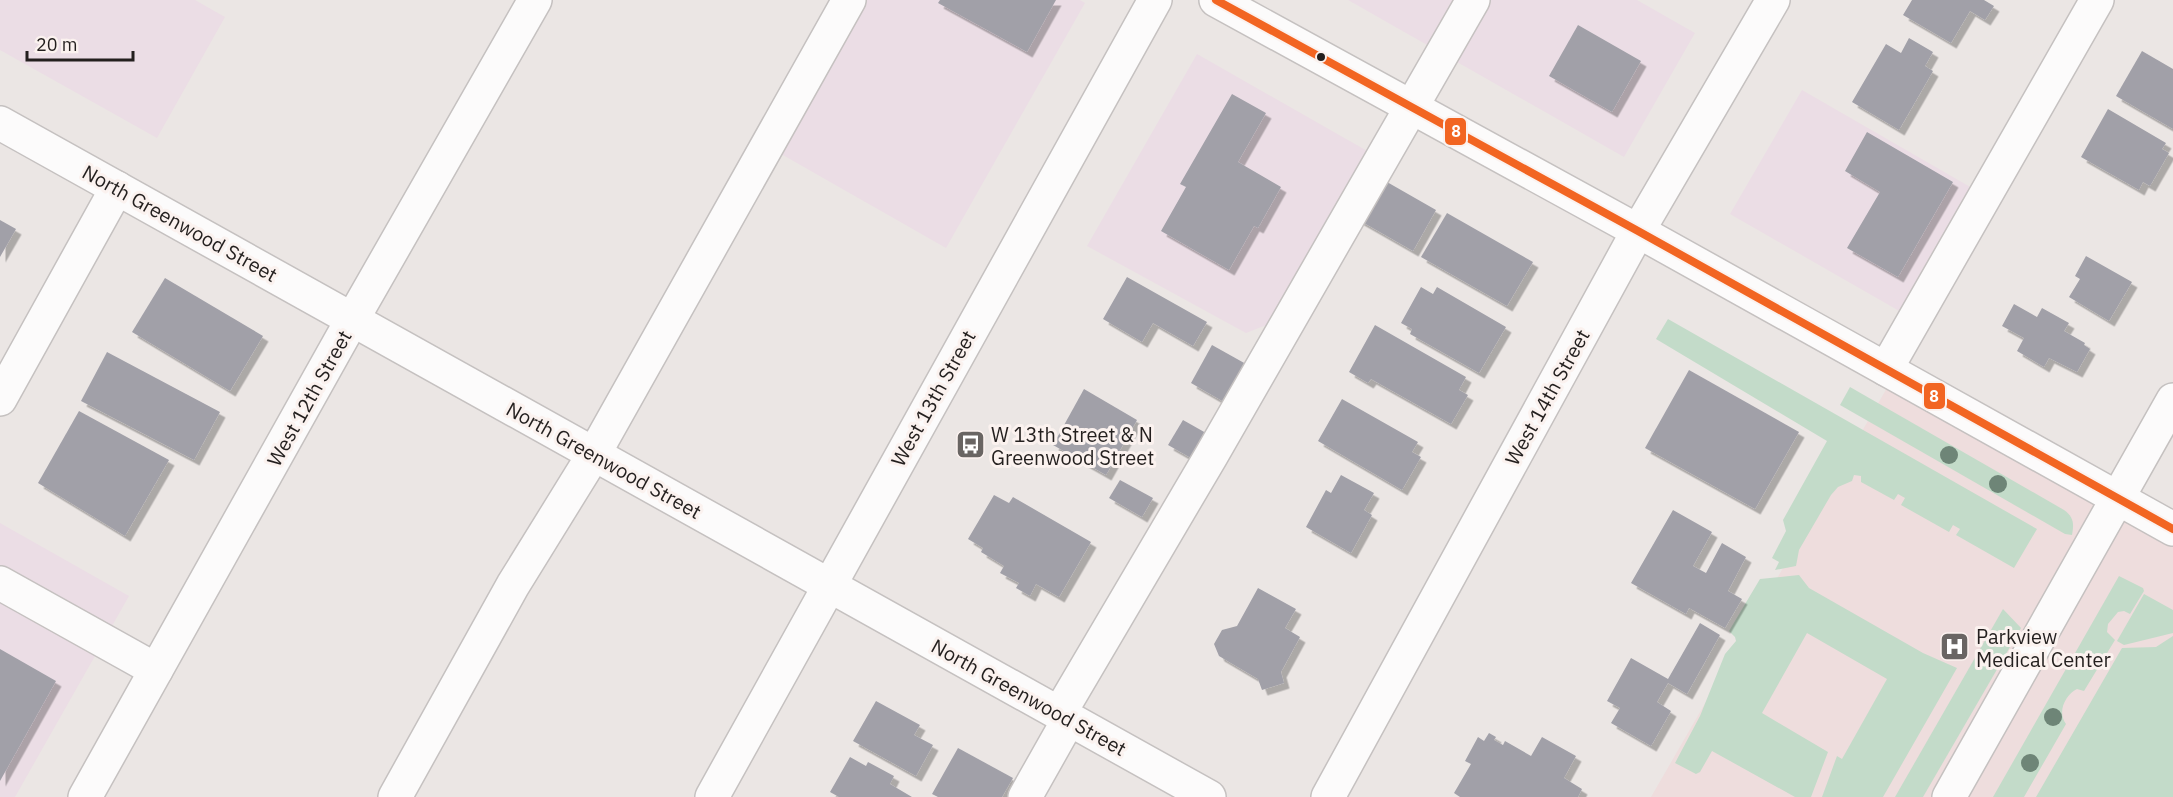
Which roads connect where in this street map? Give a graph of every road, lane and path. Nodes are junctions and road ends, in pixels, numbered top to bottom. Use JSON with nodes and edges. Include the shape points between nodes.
{"nodes":[{"id":1,"x":535,"y":0,"type":"edge"},
{"id":2,"x":849,"y":0,"type":"edge"},
{"id":3,"x":1155,"y":0,"type":"edge"},
{"id":4,"x":1216,"y":0,"type":"edge"},
{"id":5,"x":1473,"y":0,"type":"edge"},
{"id":6,"x":1773,"y":0,"type":"edge"},
{"id":7,"x":2097,"y":0,"type":"edge"},
{"id":8,"x":1412,"y":107,"type":"junction"},
{"id":9,"x":0,"y":123,"type":"edge"},
{"id":10,"x":117,"y":188,"type":"junction"},
{"id":11,"x":1638,"y":231,"type":"junction"},
{"id":12,"x":352,"y":320,"type":"junction"},
{"id":13,"x":1886,"y":369,"type":"junction"},
{"id":14,"x":0,"y":399,"type":"edge"},
{"id":15,"x":2173,"y":400,"type":"edge"},
{"id":16,"x":594,"y":454,"type":"junction"},
{"id":17,"x":2118,"y":498,"type":"junction"},
{"id":18,"x":2173,"y":529,"type":"edge"},
{"id":19,"x":0,"y":583,"type":"edge"},
{"id":20,"x":829,"y":585,"type":"junction"},
{"id":21,"x":156,"y":670,"type":"junction"},
{"id":22,"x":1064,"y":716,"type":"junction"},
{"id":23,"x":85,"y":797,"type":"edge"},
{"id":24,"x":395,"y":797,"type":"edge"},
{"id":25,"x":712,"y":797,"type":"edge"},
{"id":26,"x":1025,"y":797,"type":"edge"},
{"id":27,"x":1209,"y":797,"type":"edge"},
{"id":28,"x":1328,"y":797,"type":"edge"},
{"id":29,"x":1949,"y":797,"type":"edge"}],
"edges":[{"from":1,"to":12,"type":"main road","name":"West 12th Street"},
{"from":2,"to":16,"type":"main road"},
{"from":3,"to":20,"type":"main road","name":"West 13th Street"},
{"from":4,"to":8,"type":"main road"},
{"from":5,"to":8,"type":"main road"},
{"from":6,"to":11,"type":"main road","name":"West 14th Street"},
{"from":7,"to":13,"type":"main road"},
{"from":8,"to":11,"type":"main road"},
{"from":8,"to":22,"type":"main road"},
{"from":9,"to":10,"type":"main road","name":"North Greenwood Street"},
{"from":10,"to":12,"type":"main road","name":"North Greenwood Street"},
{"from":10,"to":14,"type":"main road"},
{"from":11,"to":13,"type":"main road"},
{"from":11,"to":28,"type":"main road","name":"West 14th Street"},
{"from":12,"to":16,"type":"main road","name":"North Greenwood Street"},
{"from":12,"to":21,"type":"main road","name":"West 12th Street"},
{"from":13,"to":17,"type":"main road"},
{"from":15,"to":17,"type":"main road"},
{"from":16,"to":20,"type":"main road","name":"North Greenwood Street"},
{"from":16,"to":24,"type":"main road","via":[[513,585]]},
{"from":17,"to":18,"type":"main road"},
{"from":17,"to":29,"type":"main road"},
{"from":19,"to":21,"type":"main road"},
{"from":20,"to":22,"type":"main road","name":"North Greenwood Street"},
{"from":20,"to":25,"type":"main road","name":"West 13th Street"},
{"from":21,"to":23,"type":"main road","name":"West 12th Street"},
{"from":22,"to":26,"type":"main road"},
{"from":22,"to":27,"type":"main road","name":"North Greenwood Street"}]}
